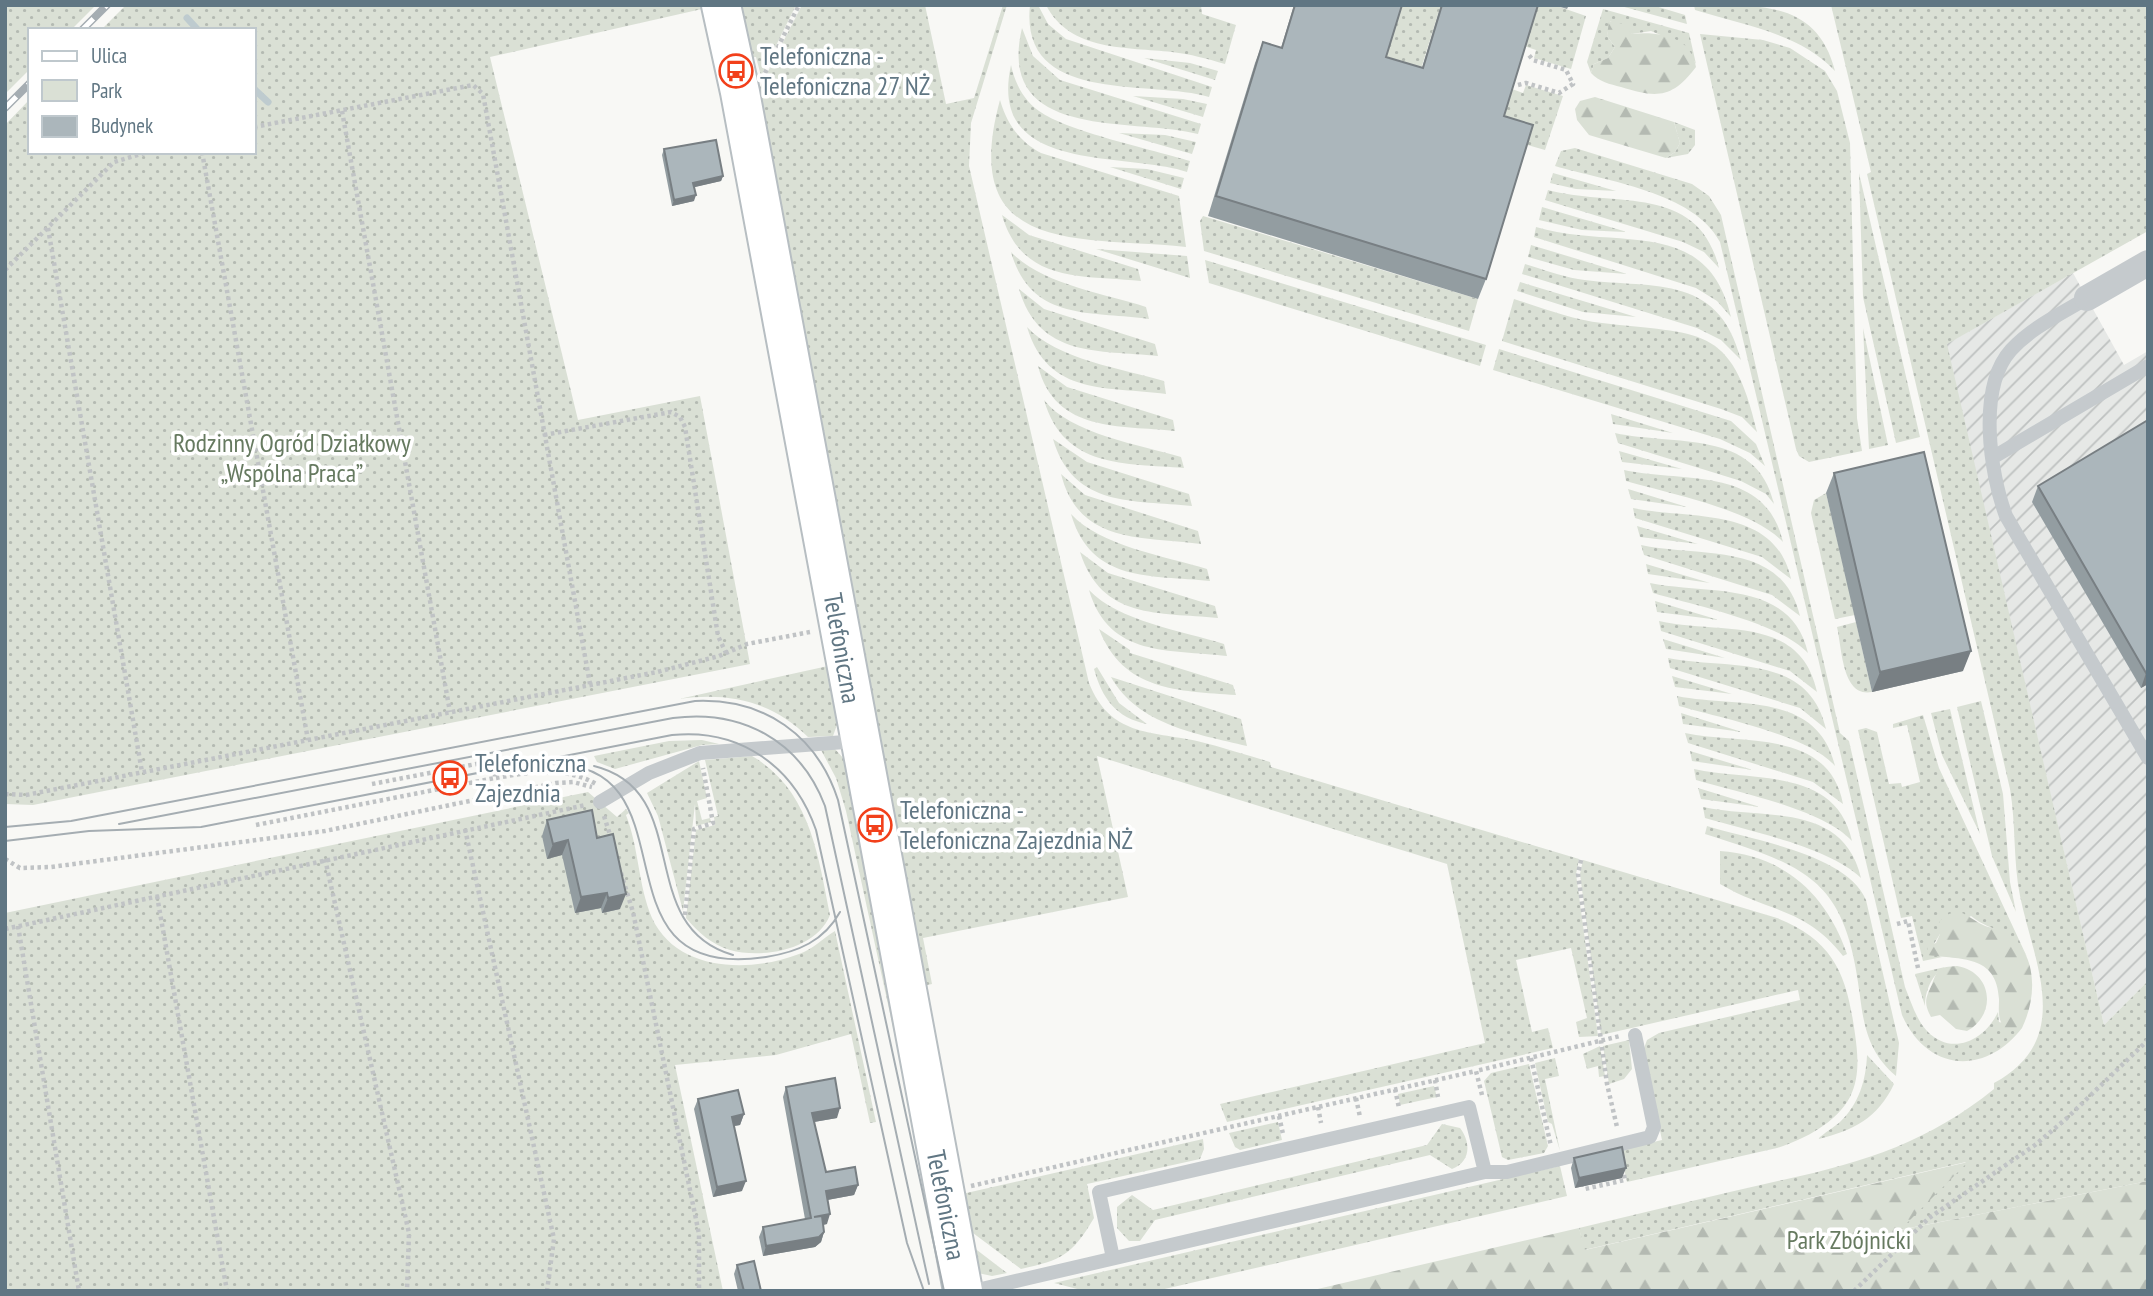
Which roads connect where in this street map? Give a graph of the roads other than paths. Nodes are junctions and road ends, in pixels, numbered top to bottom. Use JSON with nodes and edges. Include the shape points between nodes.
{"nodes":[{"id":1,"x":721,"y":5,"type":"edge"},
{"id":2,"x":2148,"y":263,"type":"edge"},
{"id":3,"x":2087,"y":298,"type":"joint"},
{"id":4,"x":2148,"y":366,"type":"edge"},
{"id":5,"x":1992,"y":458,"type":"junction"},
{"id":6,"x":859,"y":740,"type":"junction"},
{"id":7,"x":2147,"y":756,"type":"edge"},
{"id":8,"x":605,"y":799,"type":"road end"},
{"id":9,"x":1635,"y":1035,"type":"road end"},
{"id":10,"x":1485,"y":1172,"type":"junction"},
{"id":11,"x":1113,"y":1258,"type":"junction"},
{"id":12,"x":963,"y":1291,"type":"edge"},
{"id":13,"x":973,"y":1291,"type":"edge"}],
"edges":[{"from":1,"to":6,"type":"street","name":"Telefoniczna"},
{"from":2,"to":3,"type":"street"},
{"from":3,"to":5,"type":"lane","via":[[2028,333],[2009,352],[1997,379],[1990,416]]},
{"from":4,"to":5,"type":"lane"},
{"from":5,"to":7,"type":"lane","via":[[2006,516]]},
{"from":6,"to":8,"type":"lane","via":[[700,753],[649,773]]},
{"from":6,"to":12,"type":"street","name":"Telefoniczna"},
{"from":9,"to":10,"type":"lane","via":[[1653,1132],[1645,1139],[1559,1161]]},
{"from":10,"to":11,"type":"lane"},
{"from":10,"to":11,"type":"lane","via":[[1469,1107],[1099,1192]]},
{"from":11,"to":13,"type":"lane"}]}
